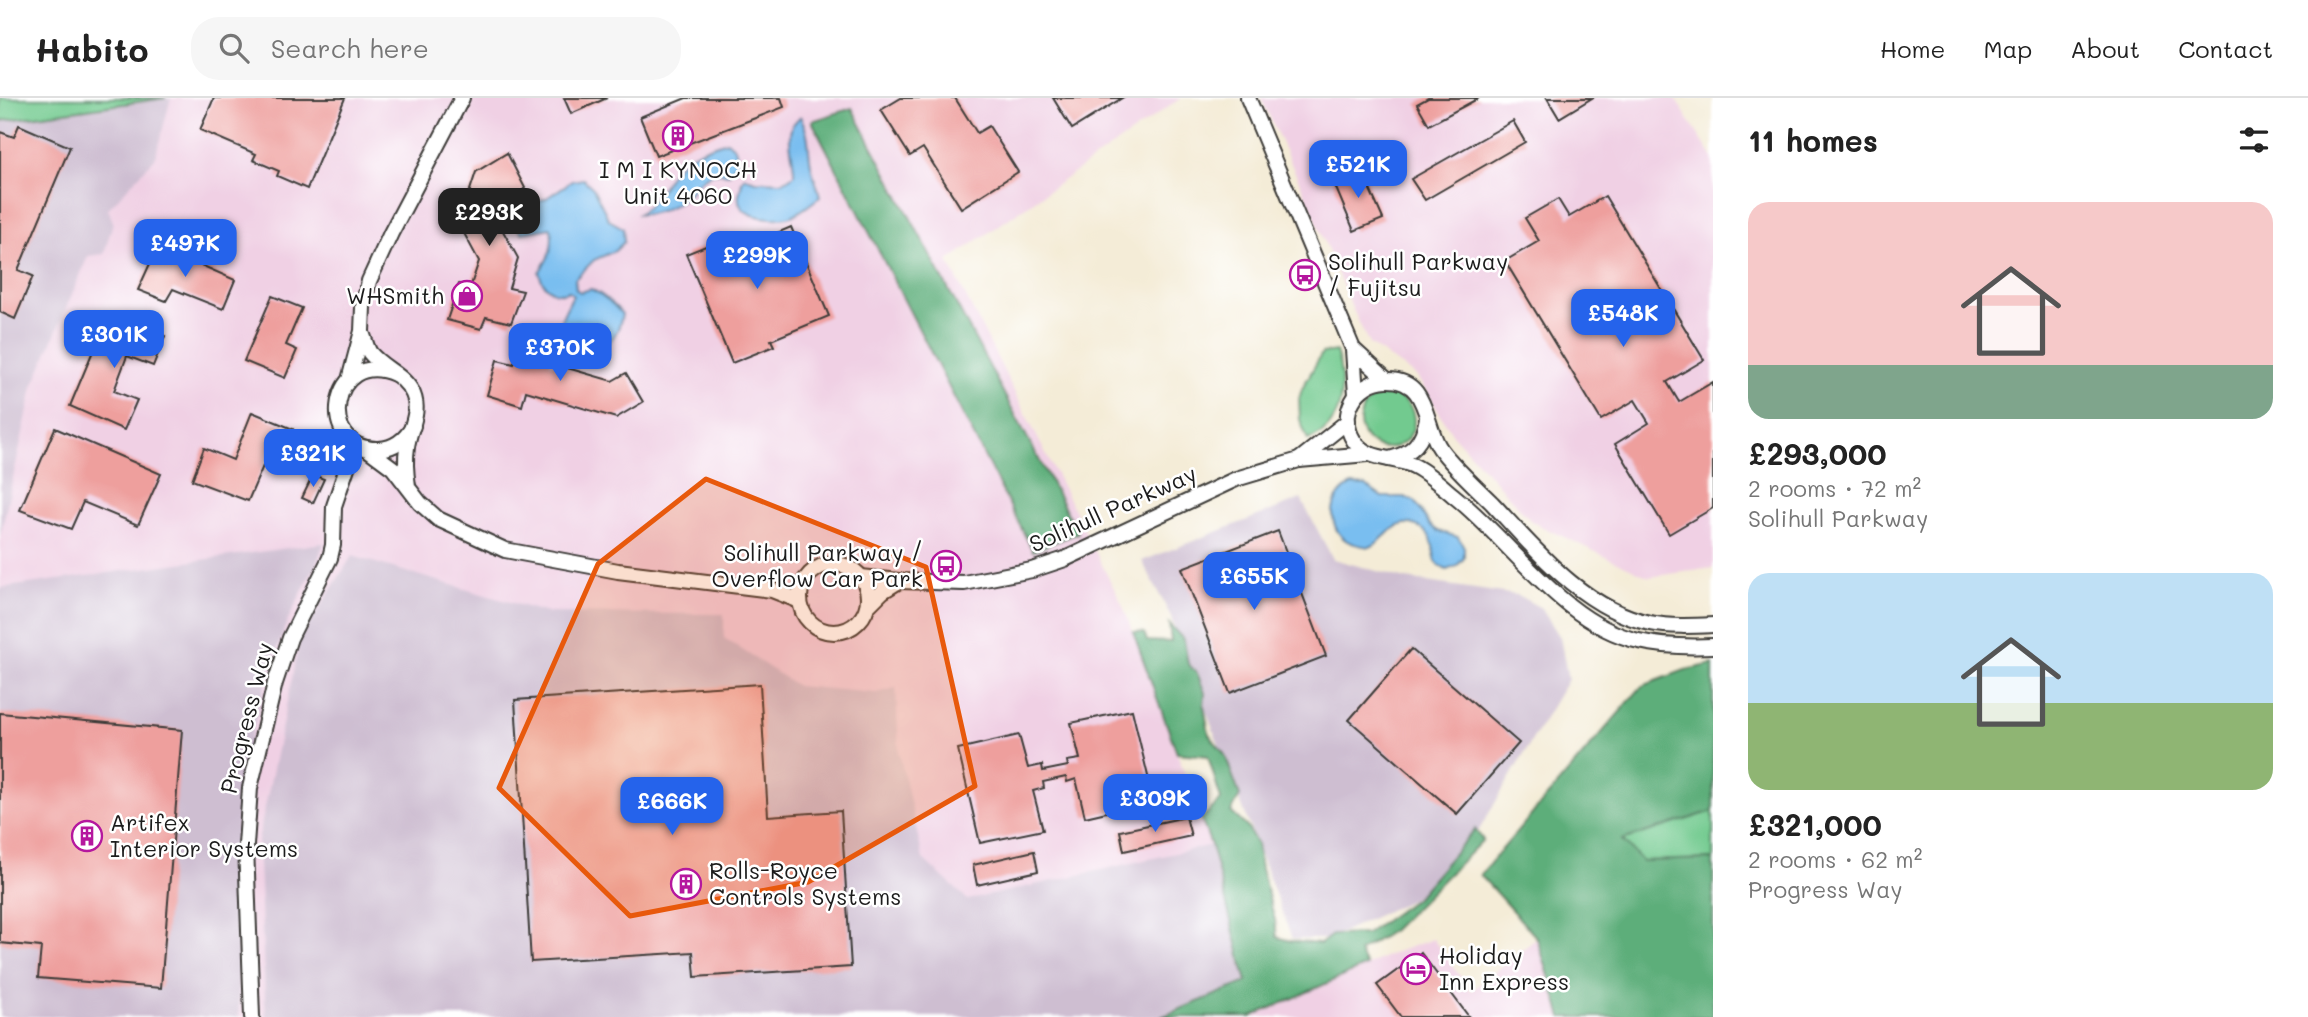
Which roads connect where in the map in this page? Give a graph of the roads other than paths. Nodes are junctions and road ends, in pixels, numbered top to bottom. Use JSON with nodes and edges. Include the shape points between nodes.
{"nodes":[{"id":1,"x":462,"y":98,"type":"edge"},
{"id":2,"x":1248,"y":98,"type":"edge"},
{"id":3,"x":362,"y":331,"type":"junction"},
{"id":4,"x":1353,"y":349,"type":"junction"},
{"id":5,"x":395,"y":374,"type":"junction"},
{"id":6,"x":349,"y":380,"type":"junction"},
{"id":7,"x":1388,"y":380,"type":"junction"},
{"id":8,"x":1356,"y":395,"type":"junction"},
{"id":9,"x":1427,"y":418,"type":"junction"},
{"id":10,"x":1348,"y":421,"type":"junction"},
{"id":11,"x":413,"y":426,"type":"junction"},
{"id":12,"x":361,"y":446,"type":"junction"},
{"id":13,"x":1368,"y":454,"type":"junction"},
{"id":14,"x":1389,"y":459,"type":"junction"},
{"id":15,"x":1299,"y":460,"type":"junction"},
{"id":16,"x":409,"y":488,"type":"junction"},
{"id":17,"x":862,"y":578,"type":"junction"},
{"id":18,"x":899,"y":582,"type":"junction"},
{"id":19,"x":804,"y":583,"type":"junction"},
{"id":20,"x":772,"y":590,"type":"junction"},
{"id":21,"x":800,"y":601,"type":"junction"},
{"id":22,"x":868,"y":606,"type":"junction"},
{"id":23,"x":1713,"y":625,"type":"edge"},
{"id":24,"x":1713,"y":646,"type":"edge"},
{"id":25,"x":252,"y":1017,"type":"edge"}],
"edges":[{"from":1,"to":3,"type":"street","via":[[369,281]]},
{"from":2,"to":4,"type":"street"},
{"from":3,"to":5,"type":"street","via":[[368,350]]},
{"from":3,"to":6,"type":"street"},
{"from":4,"to":7,"type":"street"},
{"from":4,"to":8,"type":"street"},
{"from":5,"to":6,"type":"street","via":[[367,370]]},
{"from":5,"to":11,"type":"street","via":[[415,400]]},
{"from":6,"to":12,"type":"street","via":[[338,397],[339,422]]},
{"from":7,"to":8,"type":"street","via":[[1364,387]]},
{"from":7,"to":9,"type":"street","via":[[1411,388],[1425,406]]},
{"from":8,"to":10,"type":"street"},
{"from":9,"to":14,"type":"street","via":[[1425,432],[1412,450]]},
{"from":9,"to":23,"type":"street","via":[[1438,446],[1583,592],[1638,620],[1671,626]]},
{"from":10,"to":13,"type":"street","via":[[1354,441]]},
{"from":10,"to":15,"type":"street"},
{"from":11,"to":12,"type":"street","via":[[388,447]]},
{"from":11,"to":16,"type":"street","via":[[405,467]]},
{"from":12,"to":16,"type":"street","via":[[393,468]]},
{"from":12,"to":25,"type":"street","name":"Progress Way","via":[[334,506],[330,558],[290,638],[275,683],[250,788],[246,845]]},
{"from":13,"to":14,"type":"street"},
{"from":13,"to":15,"type":"street"},
{"from":14,"to":24,"type":"street","via":[[1415,467],[1470,509],[1582,615],[1660,652]]},
{"from":15,"to":18,"type":"street","name":"Solihull Parkway","via":[[1236,479],[1032,570],[964,583]]},
{"from":16,"to":20,"type":"street","via":[[438,520],[505,550],[618,571]]},
{"from":17,"to":18,"type":"street","name":"Solihull Parkway"},
{"from":17,"to":19,"type":"street","via":[[847,567],[832,565],[814,571]]},
{"from":17,"to":22,"type":"street"},
{"from":18,"to":22,"type":"street"},
{"from":19,"to":20,"type":"street"},
{"from":19,"to":21,"type":"street"},
{"from":20,"to":21,"type":"street"},
{"from":21,"to":22,"type":"street","via":[[815,626],[836,632],[856,625]]}]}
